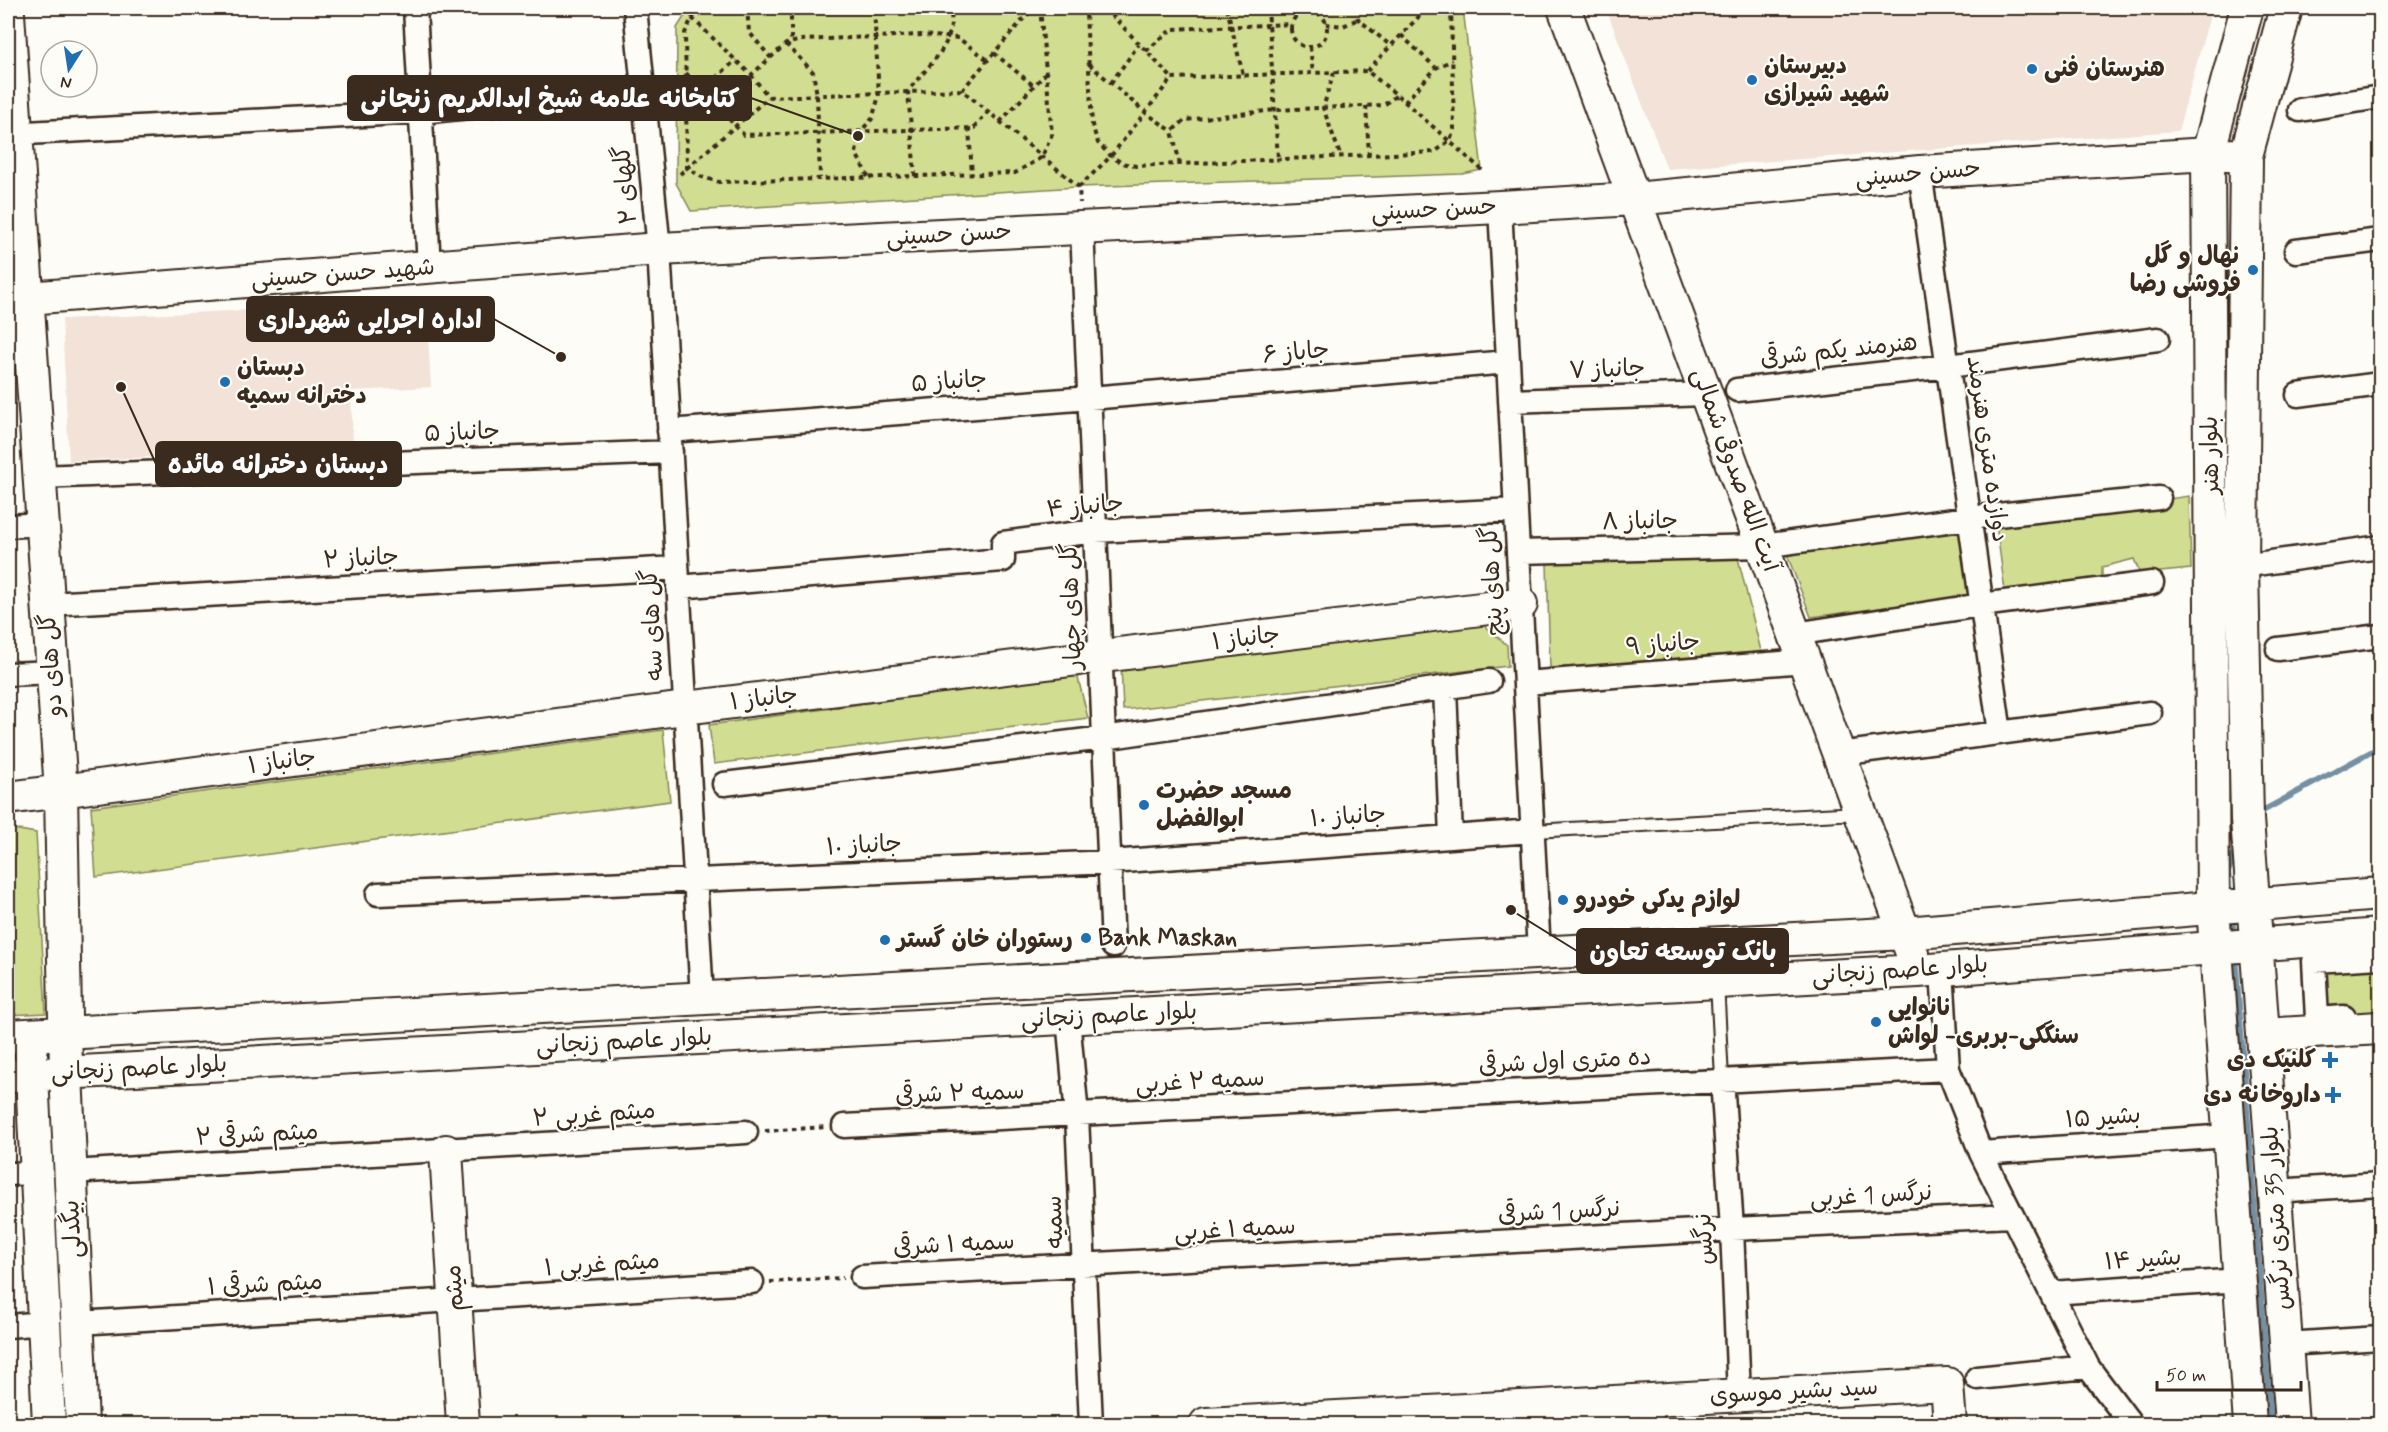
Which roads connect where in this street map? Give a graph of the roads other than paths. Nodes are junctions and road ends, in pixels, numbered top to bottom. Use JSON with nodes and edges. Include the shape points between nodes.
{"nodes":[{"id":1,"x":415,"y":8,"type":"edge"},
{"id":2,"x":635,"y":8,"type":"edge"},
{"id":3,"x":1564,"y":8,"type":"edge"},
{"id":4,"x":2247,"y":8,"type":"edge"},
{"id":5,"x":2286,"y":8,"type":"edge"},
{"id":6,"x":8,"y":14,"type":"edge"},
{"id":7,"x":644,"y":90,"type":"junction"},
{"id":8,"x":2380,"y":98,"type":"edge"},
{"id":9,"x":2300,"y":110,"type":"dead end"},
{"id":10,"x":420,"y":112,"type":"junction"},
{"id":11,"x":12,"y":134,"type":"edge"},
{"id":12,"x":2208,"y":153,"type":"junction"},
{"id":13,"x":2246,"y":156,"type":"junction"},
{"id":14,"x":1920,"y":172,"type":"junction"},
{"id":15,"x":1634,"y":199,"type":"junction"},
{"id":16,"x":1500,"y":207,"type":"junction"},
{"id":17,"x":1082,"y":228,"type":"junction"},
{"id":18,"x":2380,"y":240,"type":"edge"},
{"id":19,"x":659,"y":249,"type":"junction"},
{"id":20,"x":2296,"y":251,"type":"dead end"},
{"id":21,"x":429,"y":267,"type":"junction"},
{"id":22,"x":27,"y":298,"type":"junction"},
{"id":23,"x":18,"y":333,"type":"edge"},
{"id":24,"x":2158,"y":339,"type":"dead end"},
{"id":25,"x":1508,"y":362,"type":"junction"},
{"id":26,"x":1948,"y":366,"type":"junction"},
{"id":27,"x":2380,"y":384,"type":"edge"},
{"id":28,"x":1721,"y":392,"type":"junction"},
{"id":29,"x":2298,"y":395,"type":"dead end"},
{"id":30,"x":1089,"y":398,"type":"junction"},
{"id":31,"x":1510,"y":401,"type":"junction"},
{"id":32,"x":670,"y":442,"type":"junction"},
{"id":33,"x":39,"y":477,"type":"junction"},
{"id":34,"x":2159,"y":498,"type":"dead end"},
{"id":35,"x":1516,"y":510,"type":"junction"},
{"id":36,"x":1969,"y":518,"type":"junction"},
{"id":37,"x":42,"y":524,"type":"junction"},
{"id":38,"x":8,"y":526,"type":"edge"},
{"id":39,"x":1095,"y":531,"type":"junction"},
{"id":40,"x":1762,"y":546,"type":"junction"},
{"id":41,"x":2380,"y":547,"type":"edge"},
{"id":42,"x":1518,"y":552,"type":"junction"},
{"id":43,"x":2242,"y":566,"type":"junction"},
{"id":44,"x":678,"y":578,"type":"junction"},
{"id":45,"x":2152,"y":583,"type":"dead end"},
{"id":46,"x":48,"y":604,"type":"junction"},
{"id":47,"x":1521,"y":604,"type":"junction"},
{"id":48,"x":1982,"y":605,"type":"junction"},
{"id":49,"x":2380,"y":636,"type":"edge"},
{"id":50,"x":1800,"y":647,"type":"junction"},
{"id":51,"x":2278,"y":649,"type":"dead end"},
{"id":52,"x":1101,"y":657,"type":"junction"},
{"id":53,"x":53,"y":672,"type":"junction"},
{"id":54,"x":8,"y":674,"type":"edge"},
{"id":55,"x":1489,"y":681,"type":"dead end"},
{"id":56,"x":1525,"y":683,"type":"junction"},
{"id":57,"x":1445,"y":688,"type":"junction"},
{"id":58,"x":685,"y":708,"type":"junction"},
{"id":59,"x":2150,"y":713,"type":"dead end"},
{"id":60,"x":2000,"y":733,"type":"junction"},
{"id":61,"x":1104,"y":738,"type":"junction"},
{"id":62,"x":1839,"y":754,"type":"junction"},
{"id":63,"x":724,"y":784,"type":"dead end"},
{"id":64,"x":61,"y":791,"type":"junction"},
{"id":65,"x":8,"y":798,"type":"edge"},
{"id":66,"x":1861,"y":813,"type":"junction"},
{"id":67,"x":1533,"y":831,"type":"junction"},
{"id":68,"x":1450,"y":837,"type":"junction"},
{"id":69,"x":1110,"y":862,"type":"junction"},
{"id":70,"x":695,"y":881,"type":"junction"},
{"id":71,"x":378,"y":894,"type":"dead end"},
{"id":72,"x":2380,"y":894,"type":"edge"},
{"id":73,"x":2258,"y":904,"type":"junction"},
{"id":74,"x":2211,"y":907,"type":"junction"},
{"id":75,"x":1905,"y":933,"type":"junction"},
{"id":76,"x":2380,"y":934,"type":"edge"},
{"id":77,"x":2260,"y":944,"type":"junction"},
{"id":78,"x":1113,"y":946,"type":"dead end"},
{"id":79,"x":2213,"y":948,"type":"junction"},
{"id":80,"x":1539,"y":953,"type":"junction"},
{"id":81,"x":2380,"y":957,"type":"edge"},
{"id":82,"x":1930,"y":970,"type":"junction"},
{"id":83,"x":1717,"y":982,"type":"junction"},
{"id":84,"x":702,"y":998,"type":"junction"},
{"id":85,"x":2380,"y":1015,"type":"edge"},
{"id":86,"x":1068,"y":1018,"type":"junction"},
{"id":87,"x":2380,"y":1028,"type":"edge"},
{"id":88,"x":65,"y":1033,"type":"junction"},
{"id":89,"x":19,"y":1035,"type":"edge"},
{"id":90,"x":2264,"y":1035,"type":"junction"},
{"id":91,"x":1948,"y":1070,"type":"junction"},
{"id":92,"x":66,"y":1073,"type":"junction"},
{"id":93,"x":20,"y":1075,"type":"edge"},
{"id":94,"x":1722,"y":1079,"type":"junction"},
{"id":95,"x":1327,"y":1102,"type":"joint"},
{"id":96,"x":1077,"y":1116,"type":"junction"},
{"id":97,"x":844,"y":1126,"type":"road end"},
{"id":98,"x":746,"y":1132,"type":"road end"},
{"id":99,"x":2229,"y":1136,"type":"junction"},
{"id":100,"x":446,"y":1151,"type":"junction"},
{"id":101,"x":1981,"y":1154,"type":"junction"},
{"id":102,"x":70,"y":1172,"type":"junction"},
{"id":103,"x":22,"y":1174,"type":"edge"},
{"id":104,"x":2380,"y":1184,"type":"edge"},
{"id":105,"x":2276,"y":1191,"type":"junction"},
{"id":106,"x":2012,"y":1216,"type":"junction"},
{"id":107,"x":1732,"y":1229,"type":"junction"},
{"id":108,"x":1390,"y":1248,"type":"joint"},
{"id":109,"x":1084,"y":1266,"type":"junction"},
{"id":110,"x":862,"y":1277,"type":"road end"},
{"id":111,"x":2240,"y":1280,"type":"junction"},
{"id":112,"x":752,"y":1282,"type":"road end"},
{"id":113,"x":2050,"y":1293,"type":"junction"},
{"id":114,"x":456,"y":1301,"type":"junction"},
{"id":115,"x":45,"y":1323,"type":"junction"},
{"id":116,"x":78,"y":1323,"type":"junction"},
{"id":117,"x":8,"y":1326,"type":"edge"},
{"id":118,"x":2380,"y":1338,"type":"edge"},
{"id":119,"x":2286,"y":1344,"type":"junction"},
{"id":120,"x":2088,"y":1367,"type":"junction"},
{"id":121,"x":1977,"y":1378,"type":"dead end"},
{"id":122,"x":1739,"y":1395,"type":"junction"},
{"id":123,"x":1651,"y":1412,"type":"edge"},
{"id":124,"x":49,"y":1425,"type":"edge"},
{"id":125,"x":82,"y":1425,"type":"edge"},
{"id":126,"x":463,"y":1425,"type":"edge"},
{"id":127,"x":1091,"y":1425,"type":"edge"},
{"id":128,"x":1206,"y":1425,"type":"edge"},
{"id":129,"x":1950,"y":1425,"type":"edge"},
{"id":130,"x":2131,"y":1425,"type":"edge"},
{"id":131,"x":2250,"y":1425,"type":"edge"},
{"id":132,"x":2292,"y":1425,"type":"edge"}],
"edges":[{"from":1,"to":10,"type":"street"},
{"from":2,"to":7,"type":"street","name":"گلهای ۲"},
{"from":3,"to":15,"type":"main road","name":"آیت الله صدوقی شمالی"},
{"from":4,"to":12,"type":"main road","name":"بلوار هنر"},
{"from":5,"to":13,"type":"main road","name":"بلوار هنر"},
{"from":6,"to":11,"type":"main road","name":"گل های دو"},
{"from":7,"to":10,"type":"street"},
{"from":7,"to":19,"type":"street","name":"گلهای ۲"},
{"from":8,"to":9,"type":"street"},
{"from":10,"to":11,"type":"street"},
{"from":10,"to":21,"type":"street"},
{"from":11,"to":22,"type":"main road","name":"گل های دو"},
{"from":12,"to":13,"type":"main road","name":"حسن حسینی"},
{"from":12,"to":14,"type":"main road","name":"حسن حسینی"},
{"from":12,"to":74,"type":"main road","name":"بلوار هنر"},
{"from":13,"to":43,"type":"main road","name":"بلوار هنر"},
{"from":14,"to":15,"type":"main road","name":"حسن حسینی"},
{"from":14,"to":26,"type":"street","name":"دوازده متری هنرمند"},
{"from":15,"to":16,"type":"main road","name":"حسن حسینی"},
{"from":15,"to":28,"type":"main road","name":"آیت الله صدوقی شمالی"},
{"from":16,"to":17,"type":"main road","name":"حسن حسینی"},
{"from":16,"to":25,"type":"street","name":"گل های پنج"},
{"from":17,"to":19,"type":"main road","name":"حسن حسینی"},
{"from":17,"to":30,"type":"street","name":"گل های چهار"},
{"from":18,"to":20,"type":"street"},
{"from":19,"to":21,"type":"main road","name":"شهید حسن حسینی"},
{"from":19,"to":32,"type":"street","name":"گل های سه"},
{"from":21,"to":22,"type":"main road","name":"شهید حسن حسینی"},
{"from":22,"to":23,"type":"main road","name":"گل های دو"},
{"from":23,"to":33,"type":"main road","name":"گل های دو"},
{"from":24,"to":26,"type":"street","name":"هنرمند یکم شرقی"},
{"from":25,"to":30,"type":"street","name":"جاباز ۶"},
{"from":25,"to":31,"type":"street","name":"گل های پنج"},
{"from":26,"to":28,"type":"street","name":"هنرمند یکم شرقی"},
{"from":26,"to":36,"type":"street","name":"دوازده متری هنرمند"},
{"from":27,"to":29,"type":"street"},
{"from":28,"to":31,"type":"street","name":"جانباز ۷"},
{"from":28,"to":40,"type":"main road","name":"آیت الله صدوقی شمالی"},
{"from":30,"to":32,"type":"street","name":"جانباز ۵"},
{"from":30,"to":39,"type":"street","name":"گل های چهار"},
{"from":31,"to":35,"type":"street","name":"گل های پنج"},
{"from":32,"to":33,"type":"street","name":"جانباز ۵"},
{"from":32,"to":44,"type":"street","name":"گل های سه"},
{"from":33,"to":37,"type":"main road","name":"گل های دو"},
{"from":34,"to":36,"type":"street","name":"جانباز ۸"},
{"from":35,"to":39,"type":"street","name":"جانباز ۴"},
{"from":35,"to":42,"type":"street","name":"گل های پنج"},
{"from":36,"to":40,"type":"street","name":"جانباز ۸"},
{"from":36,"to":48,"type":"street","name":"دوازده متری هنرمند"},
{"from":37,"to":38,"type":"street"},
{"from":37,"to":46,"type":"main road","name":"گل های دو"},
{"from":39,"to":44,"type":"street","name":"جانباز ۴","via":[[1003,543],[1004,560]]},
{"from":39,"to":52,"type":"street","name":"گل های چهار"},
{"from":40,"to":42,"type":"street","name":"جانباز ۸"},
{"from":40,"to":50,"type":"main road","name":"آیت الله صدوقی شمالی"},
{"from":41,"to":43,"type":"street"},
{"from":42,"to":47,"type":"street","name":"گل های پنج"},
{"from":43,"to":73,"type":"main road","name":"بلوار هنر","via":[[2247,819]]},
{"from":44,"to":46,"type":"street","name":"جانباز ۲"},
{"from":44,"to":58,"type":"street","name":"گل های سه"},
{"from":45,"to":48,"type":"street","name":"جانباز ۹"},
{"from":46,"to":53,"type":"main road","name":"گل های دو"},
{"from":47,"to":52,"type":"main road","name":"جانباز ۱"},
{"from":47,"to":56,"type":"street","name":"گل های پنج"},
{"from":48,"to":50,"type":"street","name":"جانباز ۹"},
{"from":48,"to":60,"type":"street","name":"دوازده متری هنرمند"},
{"from":49,"to":51,"type":"street"},
{"from":50,"to":56,"type":"street","name":"جانباز ۹"},
{"from":50,"to":62,"type":"main road","name":"آیت الله صدوقی شمالی"},
{"from":52,"to":58,"type":"main road","name":"جانباز ۱"},
{"from":52,"to":61,"type":"street","name":"گل های چهار"},
{"from":53,"to":54,"type":"street"},
{"from":53,"to":64,"type":"main road","name":"گل های دو"},
{"from":55,"to":57,"type":"street"},
{"from":56,"to":67,"type":"street","name":"گل های پنج"},
{"from":57,"to":61,"type":"street"},
{"from":57,"to":68,"type":"street"},
{"from":58,"to":64,"type":"main road","name":"جانباز ۱"},
{"from":58,"to":70,"type":"street","name":"گل های سه"},
{"from":59,"to":60,"type":"street"},
{"from":60,"to":62,"type":"street"},
{"from":61,"to":63,"type":"street"},
{"from":61,"to":69,"type":"street","name":"گل های چهار"},
{"from":62,"to":66,"type":"main road","name":"آیت الله صدوقی شمالی"},
{"from":64,"to":65,"type":"main road","name":"جانباز ۱"},
{"from":64,"to":88,"type":"main road","name":"گل های دو"},
{"from":66,"to":67,"type":"lane","name":"جانباز ۱۰"},
{"from":66,"to":75,"type":"main road","name":"آیت الله صدوقی شمالی"},
{"from":67,"to":68,"type":"street","name":"جانباز ۱۰"},
{"from":67,"to":80,"type":"street","name":"گل های پنج"},
{"from":68,"to":69,"type":"street","name":"جانباز ۱۰"},
{"from":69,"to":70,"type":"street","name":"جانباز ۱۰"},
{"from":69,"to":78,"type":"street","name":"گل های چهار"},
{"from":70,"to":71,"type":"street","name":"جانباز ۱۰"},
{"from":70,"to":84,"type":"street","name":"گل های سه"},
{"from":72,"to":73,"type":"main road"},
{"from":73,"to":74,"type":"main road","name":"بلوار عاصم زنجانی"},
{"from":73,"to":77,"type":"main road","name":"بلوار 35 متری نرگس"},
{"from":74,"to":75,"type":"main road","name":"بلوار عاصم زنجانی"},
{"from":74,"to":79,"type":"main road","name":"بلوار 35 متری نرگس"},
{"from":75,"to":80,"type":"main road","name":"بلوار عاصم زنجانی"},
{"from":75,"to":82,"type":"main road","name":"آیت الله صدوقی شمالی"},
{"from":76,"to":77,"type":"main road"},
{"from":77,"to":79,"type":"main road","name":"بلوار عاصم زنجانی"},
{"from":77,"to":90,"type":"main road","name":"بلوار 35 متری نرگس"},
{"from":79,"to":82,"type":"main road","name":"بلوار عاصم زنجانی"},
{"from":79,"to":99,"type":"main road","name":"بلوار 35 متری نرگس"},
{"from":80,"to":84,"type":"main road","name":"بلوار عاصم زنجانی"},
{"from":81,"to":85,"type":"street","via":[[2314,961],[2317,1019]]},
{"from":82,"to":83,"type":"main road","name":"بلوار عاصم زنجانی"},
{"from":82,"to":91,"type":"street"},
{"from":83,"to":86,"type":"main road","name":"بلوار عاصم زنجانی"},
{"from":83,"to":94,"type":"lane"},
{"from":84,"to":88,"type":"main road","name":"بلوار عاصم زنجانی"},
{"from":86,"to":92,"type":"main road","name":"بلوار عاصم زنجانی"},
{"from":86,"to":96,"type":"street","name":"سمیه"},
{"from":87,"to":90,"type":"main road"},
{"from":88,"to":89,"type":"main road","name":"بلوار عاصم زنجانی"},
{"from":88,"to":92,"type":"main road","name":"بیگدلی"},
{"from":89,"to":93,"type":"main road","name":"بیگدلی"},
{"from":90,"to":105,"type":"main road","name":"بلوار 35 متری نرگس"},
{"from":91,"to":94,"type":"street","name":"ده متری اول شرقی"},
{"from":91,"to":101,"type":"street"},
{"from":92,"to":93,"type":"main road","name":"بلوار عاصم زنجانی"},
{"from":92,"to":102,"type":"main road","name":"بیگدلی"},
{"from":93,"to":103,"type":"main road","name":"بیگدلی"},
{"from":94,"to":95,"type":"street","name":"ده متری اول شرقی"},
{"from":94,"to":107,"type":"street","name":"نرگس"},
{"from":95,"to":96,"type":"street","name":"سمیه ۲ غربی"},
{"from":96,"to":97,"type":"street","name":"سمیه ۲ شرقی"},
{"from":96,"to":109,"type":"street","name":"سمیه"},
{"from":98,"to":100,"type":"street","name":"میثم غربی ۲"},
{"from":99,"to":101,"type":"street","name":"بشیر ۱۵"},
{"from":99,"to":111,"type":"main road","name":"بلوار 35 متری نرگس"},
{"from":100,"to":102,"type":"street","name":"میثم شرقی ۲"},
{"from":100,"to":114,"type":"main road","name":"میثم"},
{"from":101,"to":106,"type":"street"},
{"from":102,"to":116,"type":"main road","name":"بیگدلی"},
{"from":103,"to":115,"type":"main road","name":"بیگدلی"},
{"from":104,"to":105,"type":"street"},
{"from":105,"to":119,"type":"main road","name":"بلوار 35 متری نرگس"},
{"from":106,"to":107,"type":"street","name":"نرگس 1 غربی"},
{"from":106,"to":113,"type":"street"},
{"from":107,"to":108,"type":"street","name":"نرگس 1 شرقی"},
{"from":107,"to":122,"type":"street","name":"نرگس"},
{"from":108,"to":109,"type":"street","name":"سمیه ۱ غربی"},
{"from":109,"to":110,"type":"street","name":"سمیه ۱ شرقی"},
{"from":109,"to":127,"type":"street","name":"سمیه"},
{"from":111,"to":113,"type":"street","name":"بشیر ۱۴"},
{"from":111,"to":131,"type":"main road","name":"بلوار 35 متری نرگس"},
{"from":112,"to":114,"type":"street","name":"میثم غربی ۱"},
{"from":113,"to":120,"type":"street"},
{"from":114,"to":116,"type":"street","name":"میثم شرقی ۱"},
{"from":114,"to":126,"type":"main road","name":"میثم"},
{"from":115,"to":117,"type":"street"},
{"from":115,"to":124,"type":"main road","name":"بیگدلی"},
{"from":116,"to":125,"type":"main road","name":"بیگدلی"},
{"from":118,"to":119,"type":"street"},
{"from":119,"to":132,"type":"main road","name":"بلوار 35 متری نرگس"},
{"from":120,"to":121,"type":"street"},
{"from":120,"to":130,"type":"street"},
{"from":122,"to":123,"type":"main road","name":"سید بشیر موسوی"},
{"from":122,"to":129,"type":"main road","name":"سید بشیر موسوی","via":[[1947,1384]]},
{"from":123,"to":128,"type":"main road","name":"سید بشیر موسوی"}]}
